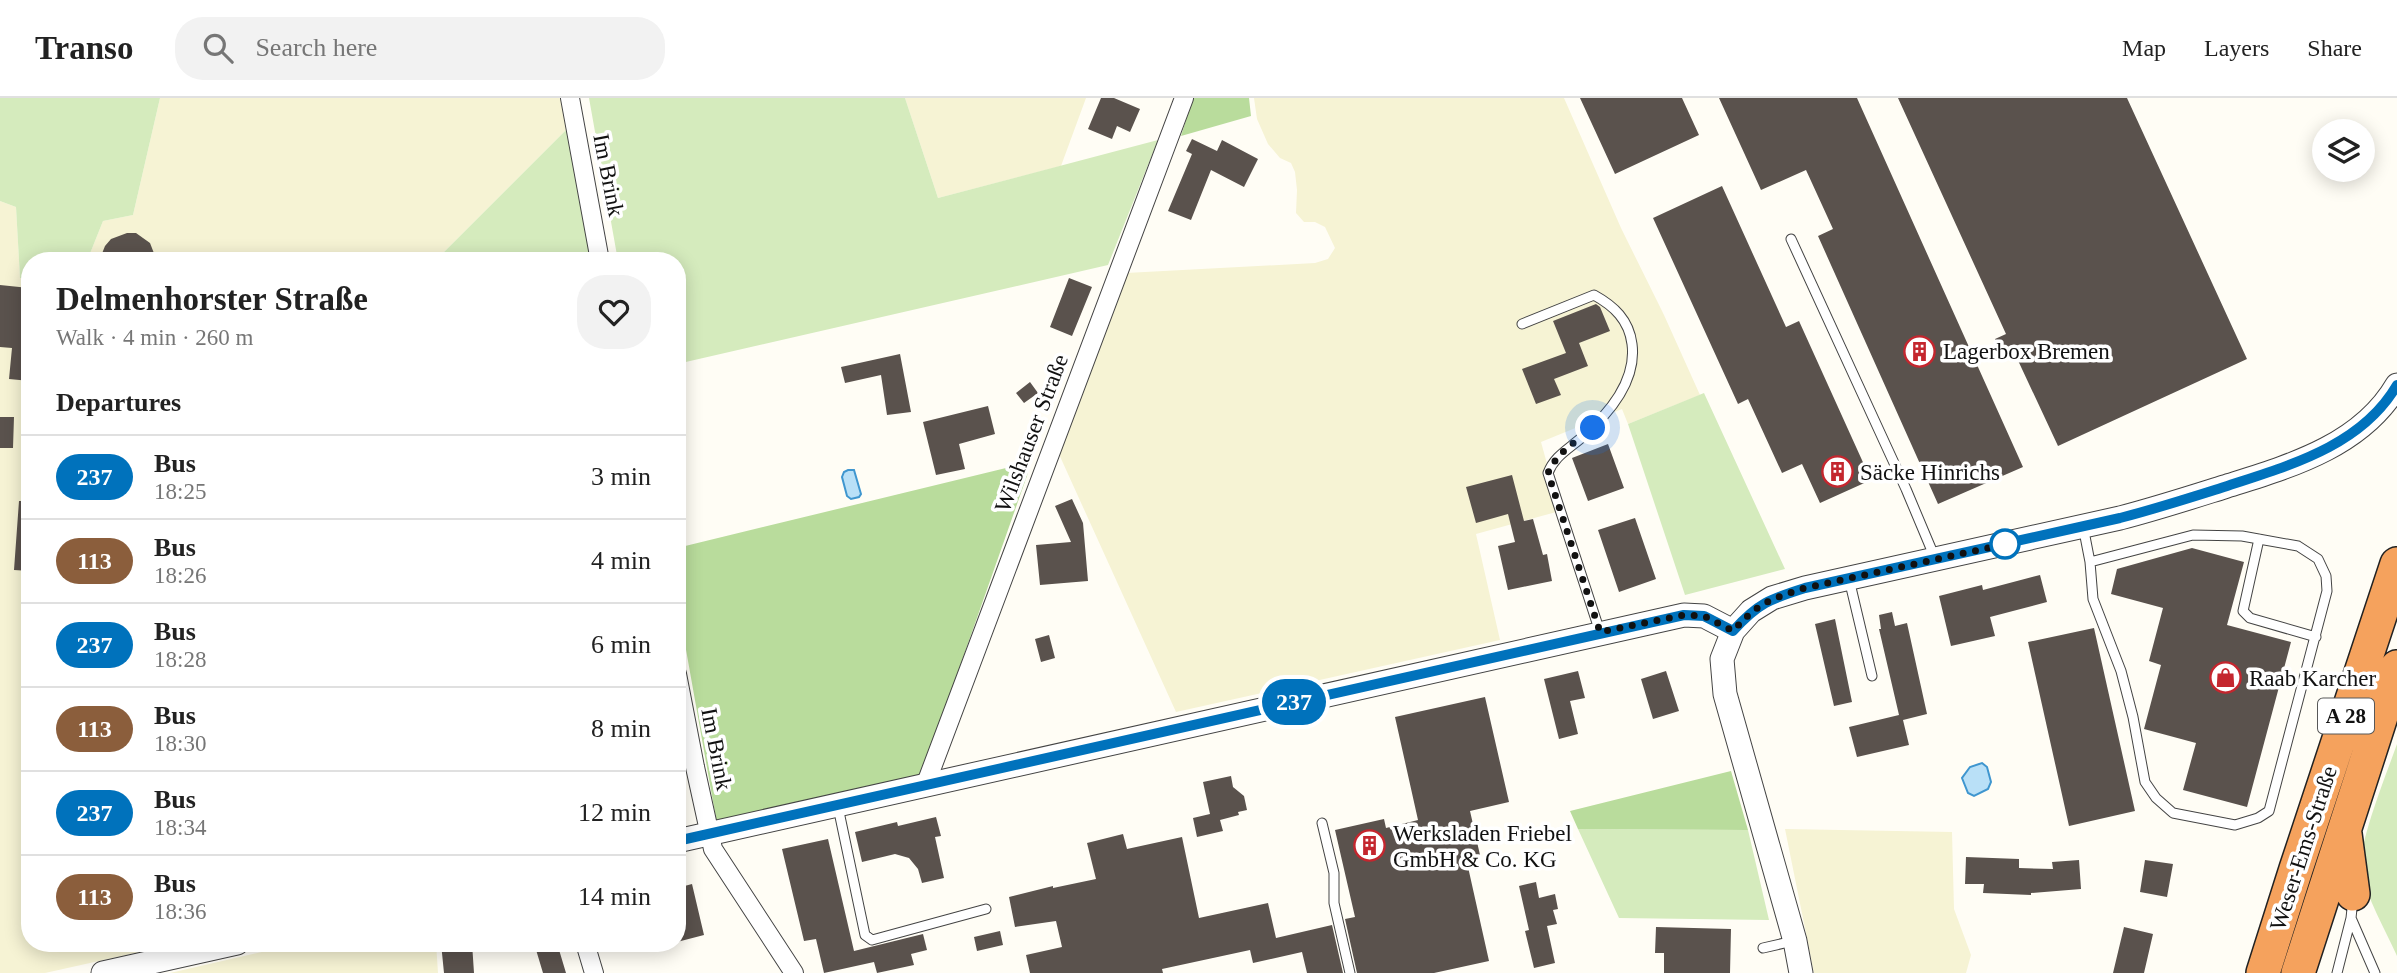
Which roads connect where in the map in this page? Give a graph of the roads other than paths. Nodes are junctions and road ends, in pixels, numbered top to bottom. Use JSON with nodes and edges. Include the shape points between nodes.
{"nodes":[{"id":1,"x":570,"y":98,"type":"edge"},
{"id":2,"x":1184,"y":98,"type":"edge"},
{"id":3,"x":1791,"y":239,"type":"dead end"},
{"id":4,"x":598,"y":252,"type":"edge"},
{"id":5,"x":1522,"y":324,"type":"dead end"},
{"id":6,"x":2397,"y":385,"type":"edge"},
{"id":7,"x":2083,"y":527,"type":"junction"},
{"id":8,"x":2259,"y":539,"type":"junction"},
{"id":9,"x":1936,"y":559,"type":"junction"},
{"id":10,"x":2090,"y":562,"type":"junction"},
{"id":11,"x":2397,"y":564,"type":"edge"},
{"id":12,"x":1849,"y":579,"type":"junction"},
{"id":13,"x":1733,"y":631,"type":"junction"},
{"id":14,"x":1600,"y":632,"type":"junction"},
{"id":15,"x":2316,"y":637,"type":"junction"},
{"id":16,"x":2397,"y":667,"type":"edge"},
{"id":17,"x":1872,"y":676,"type":"dead end"},
{"id":18,"x":686,"y":720,"type":"edge"},
{"id":19,"x":925,"y":786,"type":"junction"},
{"id":20,"x":837,"y":806,"type":"junction"},
{"id":21,"x":1322,"y":823,"type":"dead end"},
{"id":22,"x":2344,"y":829,"type":"junction"},
{"id":23,"x":710,"y":834,"type":"junction"},
{"id":24,"x":686,"y":839,"type":"edge"},
{"id":25,"x":2352,"y":906,"type":"junction"},
{"id":26,"x":986,"y":909,"type":"dead end"},
{"id":27,"x":1795,"y":941,"type":"junction"},
{"id":28,"x":1763,"y":948,"type":"dead end"},
{"id":29,"x":197,"y":952,"type":"edge"},
{"id":30,"x":588,"y":952,"type":"edge"},
{"id":31,"x":103,"y":973,"type":"edge"},
{"id":32,"x":594,"y":973,"type":"edge"},
{"id":33,"x":794,"y":973,"type":"edge"},
{"id":34,"x":1350,"y":973,"type":"edge"},
{"id":35,"x":1801,"y":973,"type":"edge"},
{"id":36,"x":2263,"y":973,"type":"edge"},
{"id":37,"x":2298,"y":973,"type":"edge"},
{"id":38,"x":2337,"y":973,"type":"edge"},
{"id":39,"x":2375,"y":973,"type":"edge"}],
"edges":[{"from":1,"to":4,"type":"street","name":"Im Brink"},
{"from":2,"to":19,"type":"street","name":"Wilshauser Straße"},
{"from":3,"to":9,"type":"lane"},
{"from":5,"to":14,"type":"lane","via":[[1594,295],[1624,318],[1631,336],[1634,359],[1629,380],[1593,428],[1559,455],[1548,473]]},
{"from":6,"to":7,"type":"street","via":[[2371,418],[2338,443],[2307,458],[2209,487],[2158,508]]},
{"from":7,"to":9,"type":"street"},
{"from":7,"to":10,"type":"lane"},
{"from":8,"to":10,"type":"lane","via":[[2193,535]]},
{"from":8,"to":15,"type":"lane","via":[[2298,546],[2318,559],[2327,590]]},
{"from":8,"to":15,"type":"lane","via":[[2243,611],[2250,618]]},
{"from":9,"to":12,"type":"street"},
{"from":10,"to":15,"type":"lane","via":[[2093,599],[2120,671],[2145,782],[2173,813],[2235,825],[2269,811]]},
{"from":11,"to":36,"type":"highway","name":"Weser-Ems-Straße","number":"A 28"},
{"from":12,"to":13,"type":"street","via":[[1772,598],[1751,611]]},
{"from":12,"to":17,"type":"lane"},
{"from":13,"to":14,"type":"street","via":[[1704,616],[1684,615]]},
{"from":13,"to":27,"type":"street","via":[[1722,659],[1725,694]]},
{"from":14,"to":19,"type":"street"},
{"from":16,"to":22,"type":"highway","name":"Weser-Ems-Straße","number":"A 28"},
{"from":18,"to":23,"type":"street","name":"Im Brink"},
{"from":19,"to":20,"type":"street"},
{"from":20,"to":23,"type":"street"},
{"from":20,"to":26,"type":"lane","via":[[868,938]]},
{"from":21,"to":34,"type":"lane"},
{"from":22,"to":25,"type":"highway"},
{"from":22,"to":37,"type":"highway","name":"Weser-Ems-Straße","number":"A 28"},
{"from":23,"to":24,"type":"street"},
{"from":23,"to":33,"type":"street","name":"Im Brink","via":[[713,849]]},
{"from":25,"to":38,"type":"lane"},
{"from":25,"to":39,"type":"lane"},
{"from":27,"to":28,"type":"lane"},
{"from":27,"to":35,"type":"street"},
{"from":29,"to":31,"type":"street"},
{"from":30,"to":32,"type":"street"}]}
